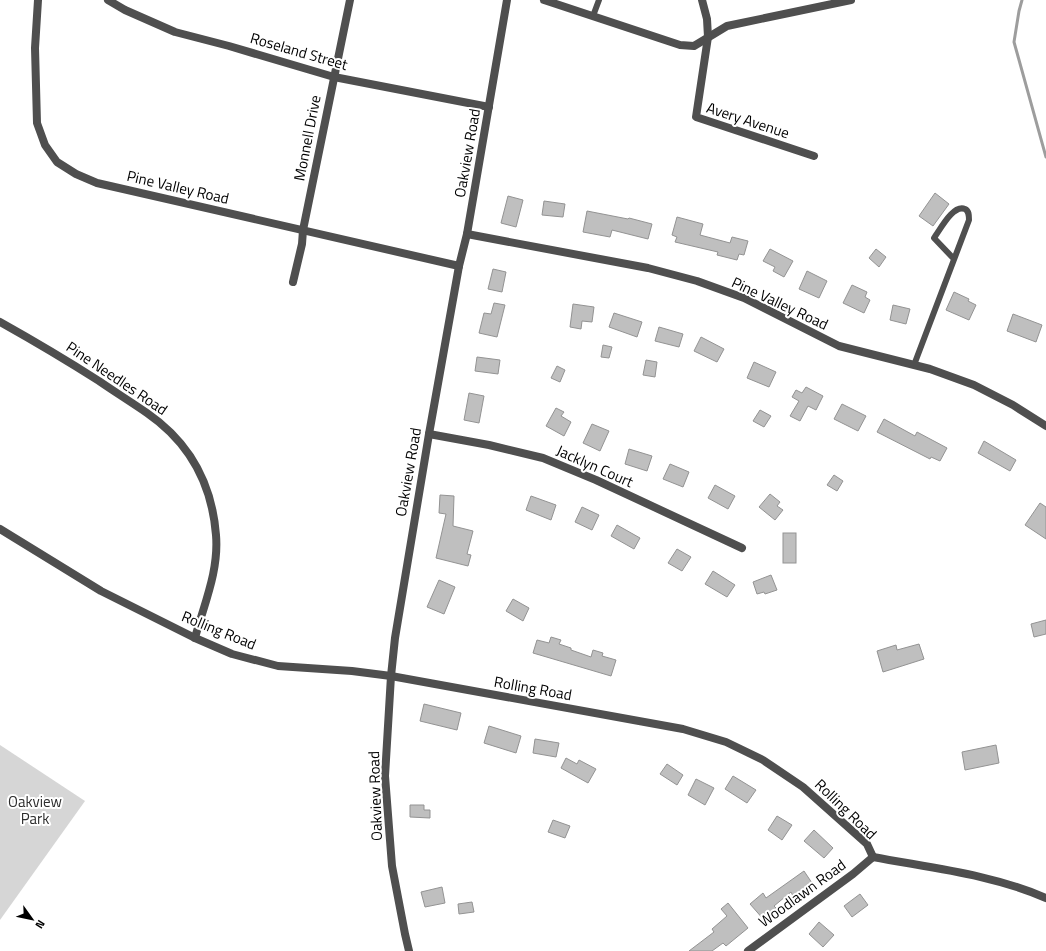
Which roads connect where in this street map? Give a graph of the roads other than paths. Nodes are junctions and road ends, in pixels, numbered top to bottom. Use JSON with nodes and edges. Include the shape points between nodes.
{"nodes":[{"id":1,"x":38,"y":0,"type":"edge"},
{"id":2,"x":108,"y":0,"type":"edge"},
{"id":3,"x":350,"y":0,"type":"edge"},
{"id":4,"x":507,"y":0,"type":"edge"},
{"id":5,"x":544,"y":0,"type":"edge"},
{"id":6,"x":599,"y":0,"type":"edge"},
{"id":7,"x":702,"y":0,"type":"edge"},
{"id":8,"x":851,"y":0,"type":"edge"},
{"id":9,"x":593,"y":16,"type":"junction"},
{"id":10,"x":708,"y":37,"type":"junction"},
{"id":11,"x":334,"y":77,"type":"junction"},
{"id":12,"x":489,"y":107,"type":"junction"},
{"id":13,"x":814,"y":156,"type":"dead end"},
{"id":14,"x":303,"y":230,"type":"junction"},
{"id":15,"x":467,"y":234,"type":"junction"},
{"id":16,"x":954,"y":259,"type":"junction"},
{"id":17,"x":459,"y":266,"type":"junction"},
{"id":18,"x":293,"y":282,"type":"dead end"},
{"id":19,"x":0,"y":322,"type":"edge"},
{"id":20,"x":914,"y":364,"type":"junction"},
{"id":21,"x":1046,"y":426,"type":"edge"},
{"id":22,"x":429,"y":434,"type":"junction"},
{"id":23,"x":0,"y":529,"type":"edge"},
{"id":24,"x":742,"y":548,"type":"dead end"},
{"id":25,"x":195,"y":638,"type":"junction"},
{"id":26,"x":391,"y":676,"type":"junction"},
{"id":27,"x":873,"y":857,"type":"junction"},
{"id":28,"x":1046,"y":898,"type":"edge"},
{"id":29,"x":409,"y":951,"type":"edge"},
{"id":30,"x":748,"y":951,"type":"edge"}],
"edges":[{"from":1,"to":14,"type":"street","name":"Pine Valley Road","via":[[35,48],[37,123],[45,145],[57,162],[97,183]]},
{"from":2,"to":11,"type":"street","name":"Roseland Street","via":[[174,32]]},
{"from":3,"to":11,"type":"street","name":"Monnell Drive"},
{"from":4,"to":12,"type":"street","name":"Oakview Road"},
{"from":5,"to":9,"type":"street"},
{"from":6,"to":9,"type":"lane"},
{"from":7,"to":10,"type":"street","name":"Avery Avenue"},
{"from":8,"to":10,"type":"street","via":[[727,26]]},
{"from":9,"to":10,"type":"street","via":[[680,45],[694,46]]},
{"from":10,"to":13,"type":"street","name":"Avery Avenue","via":[[696,118]]},
{"from":11,"to":12,"type":"street","name":"Roseland Street"},
{"from":11,"to":14,"type":"street","name":"Monnell Drive"},
{"from":12,"to":15,"type":"street","name":"Oakview Road"},
{"from":14,"to":17,"type":"street","name":"Pine Valley Road"},
{"from":14,"to":18,"type":"street","name":"Monnell Drive"},
{"from":15,"to":17,"type":"street","name":"Oakview Road"},
{"from":15,"to":20,"type":"street","name":"Pine Valley Road","via":[[648,268],[697,281],[744,298],[839,346]]},
{"from":16,"to":16,"type":"lane","via":[[934,238],[954,210],[962,208],[969,213],[969,220]]},
{"from":16,"to":20,"type":"lane"},
{"from":17,"to":22,"type":"street","name":"Oakview Road"},
{"from":19,"to":25,"type":"street","name":"Pine Needles Road","via":[[47,348],[148,413],[187,451],[200,472],[211,500],[216,536],[215,563]]},
{"from":20,"to":21,"type":"street","name":"Pine Valley Road","via":[[974,385],[1014,405]]},
{"from":22,"to":24,"type":"street","name":"Jacklyn Court","via":[[543,458]]},
{"from":22,"to":26,"type":"street","name":"Oakview Road"},
{"from":23,"to":25,"type":"street","name":"Rolling Road","via":[[101,591]]},
{"from":25,"to":26,"type":"street","name":"Rolling Road","via":[[232,654],[278,666]]},
{"from":26,"to":27,"type":"street","name":"Rolling Road","via":[[683,729],[725,742],[763,760],[803,787],[867,844]]},
{"from":26,"to":29,"type":"street","name":"Oakview Road","via":[[385,776],[392,866]]},
{"from":27,"to":28,"type":"street","name":"Rolling Road","via":[[990,879]]},
{"from":27,"to":30,"type":"street","name":"Woodlawn Road"}]}
